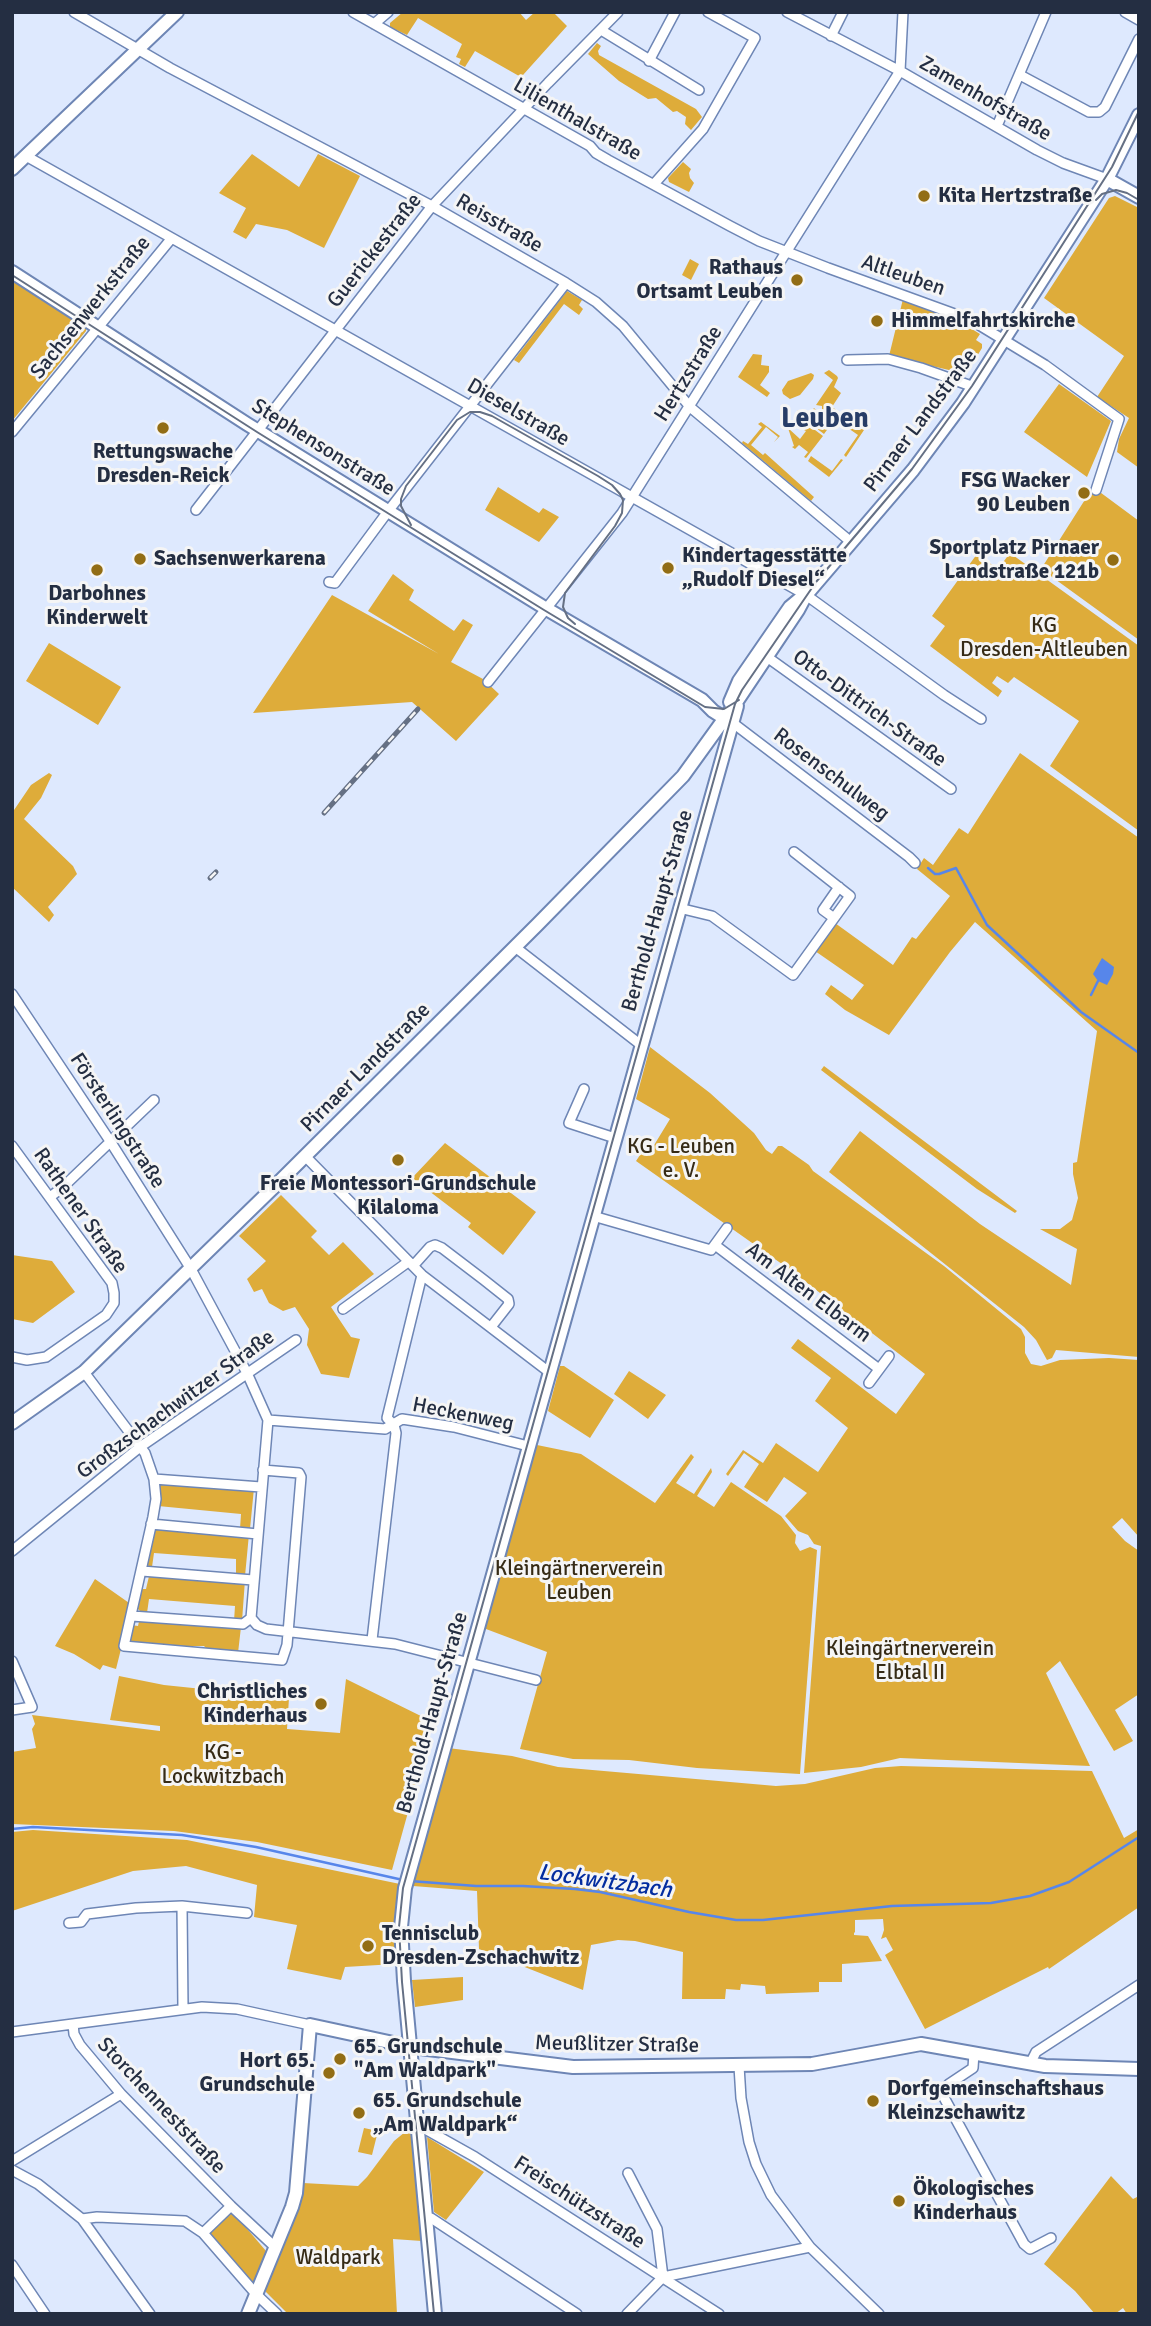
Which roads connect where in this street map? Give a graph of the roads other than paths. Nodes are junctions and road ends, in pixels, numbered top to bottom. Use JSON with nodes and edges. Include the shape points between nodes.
{"nodes":[{"id":1,"x":74,"y":12,"type":"edge"},
{"id":2,"x":177,"y":12,"type":"edge"},
{"id":3,"x":353,"y":12,"type":"edge"},
{"id":4,"x":388,"y":12,"type":"edge"},
{"id":5,"x":618,"y":12,"type":"edge"},
{"id":6,"x":675,"y":12,"type":"edge"},
{"id":7,"x":708,"y":12,"type":"edge"},
{"id":8,"x":787,"y":12,"type":"edge"},
{"id":9,"x":843,"y":12,"type":"edge"},
{"id":10,"x":903,"y":12,"type":"edge"},
{"id":11,"x":1125,"y":12,"type":"edge"},
{"id":12,"x":1043,"y":13,"type":"edge"},
{"id":13,"x":803,"y":16,"type":"edge"},
{"id":14,"x":1139,"y":20,"type":"edge"},
{"id":15,"x":374,"y":24,"type":"junction"},
{"id":16,"x":601,"y":30,"type":"junction"},
{"id":17,"x":831,"y":36,"type":"junction"},
{"id":18,"x":1139,"y":39,"type":"edge"},
{"id":19,"x":137,"y":50,"type":"junction"},
{"id":20,"x":649,"y":61,"type":"junction"},
{"id":21,"x":900,"y":71,"type":"junction"},
{"id":22,"x":1020,"y":75,"type":"junction"},
{"id":23,"x":699,"y":90,"type":"dead end"},
{"id":24,"x":524,"y":109,"type":"junction"},
{"id":25,"x":1139,"y":115,"type":"edge"},
{"id":26,"x":996,"y":126,"type":"junction"},
{"id":27,"x":26,"y":156,"type":"junction"},
{"id":28,"x":12,"y":169,"type":"edge"},
{"id":29,"x":1107,"y":178,"type":"junction"},
{"id":30,"x":654,"y":184,"type":"junction"},
{"id":31,"x":1139,"y":197,"type":"edge"},
{"id":32,"x":432,"y":206,"type":"junction"},
{"id":33,"x":171,"y":239,"type":"junction"},
{"id":34,"x":786,"y":251,"type":"junction"},
{"id":35,"x":12,"y":272,"type":"edge"},
{"id":36,"x":566,"y":283,"type":"junction"},
{"id":37,"x":98,"y":328,"type":"junction"},
{"id":38,"x":337,"y":329,"type":"junction"},
{"id":39,"x":1005,"y":340,"type":"junction"},
{"id":40,"x":847,"y":360,"type":"dead end"},
{"id":41,"x":974,"y":387,"type":"junction"},
{"id":42,"x":469,"y":406,"type":"junction"},
{"id":43,"x":690,"y":407,"type":"junction"},
{"id":44,"x":258,"y":430,"type":"junction"},
{"id":45,"x":12,"y":432,"type":"edge"},
{"id":46,"x":1096,"y":490,"type":"dead end"},
{"id":47,"x":632,"y":498,"type":"junction"},
{"id":48,"x":196,"y":510,"type":"dead end"},
{"id":49,"x":388,"y":511,"type":"junction"},
{"id":50,"x":851,"y":542,"type":"junction"},
{"id":51,"x":329,"y":582,"type":"dead end"},
{"id":52,"x":806,"y":595,"type":"junction"},
{"id":53,"x":545,"y":608,"type":"junction"},
{"id":54,"x":767,"y":657,"type":"junction"},
{"id":55,"x":488,"y":682,"type":"dead end"},
{"id":56,"x":740,"y":696,"type":"joint"},
{"id":57,"x":981,"y":719,"type":"dead end"},
{"id":58,"x":728,"y":720,"type":"junction"},
{"id":59,"x":951,"y":789,"type":"dead end"},
{"id":60,"x":794,"y":852,"type":"dead end"},
{"id":61,"x":915,"y":863,"type":"dead end"},
{"id":62,"x":839,"y":887,"type":"junction"},
{"id":63,"x":679,"y":908,"type":"junction"},
{"id":64,"x":834,"y":918,"type":"junction"},
{"id":65,"x":515,"y":947,"type":"junction"},
{"id":66,"x":12,"y":994,"type":"edge"},
{"id":67,"x":641,"y":1045,"type":"junction"},
{"id":68,"x":584,"y":1089,"type":"dead end"},
{"id":69,"x":154,"y":1100,"type":"dead end"},
{"id":70,"x":615,"y":1138,"type":"junction"},
{"id":71,"x":110,"y":1141,"type":"junction"},
{"id":72,"x":12,"y":1146,"type":"edge"},
{"id":73,"x":306,"y":1156,"type":"junction"},
{"id":74,"x":50,"y":1197,"type":"junction"},
{"id":75,"x":593,"y":1216,"type":"junction"},
{"id":76,"x":727,"y":1228,"type":"dead end"},
{"id":77,"x":715,"y":1245,"type":"junction"},
{"id":78,"x":411,"y":1264,"type":"junction"},
{"id":79,"x":191,"y":1269,"type":"junction"},
{"id":80,"x":422,"y":1275,"type":"junction"},
{"id":81,"x":343,"y":1309,"type":"dead end"},
{"id":82,"x":491,"y":1327,"type":"junction"},
{"id":83,"x":296,"y":1340,"type":"dead end"},
{"id":84,"x":889,"y":1356,"type":"dead end"},
{"id":85,"x":12,"y":1357,"type":"edge"},
{"id":86,"x":879,"y":1369,"type":"junction"},
{"id":87,"x":549,"y":1371,"type":"junction"},
{"id":88,"x":84,"y":1372,"type":"junction"},
{"id":89,"x":247,"y":1373,"type":"junction"},
{"id":90,"x":869,"y":1383,"type":"dead end"},
{"id":91,"x":268,"y":1420,"type":"junction"},
{"id":92,"x":12,"y":1423,"type":"edge"},
{"id":93,"x":394,"y":1425,"type":"junction"},
{"id":94,"x":528,"y":1446,"type":"junction"},
{"id":95,"x":140,"y":1447,"type":"junction"},
{"id":96,"x":263,"y":1470,"type":"junction"},
{"id":97,"x":154,"y":1479,"type":"junction"},
{"id":98,"x":261,"y":1487,"type":"junction"},
{"id":99,"x":151,"y":1524,"type":"junction"},
{"id":100,"x":258,"y":1534,"type":"junction"},
{"id":101,"x":12,"y":1551,"type":"edge"},
{"id":102,"x":142,"y":1570,"type":"junction"},
{"id":103,"x":253,"y":1580,"type":"junction"},
{"id":104,"x":132,"y":1616,"type":"junction"},
{"id":105,"x":251,"y":1618,"type":"junction"},
{"id":106,"x":288,"y":1632,"type":"junction"},
{"id":107,"x":372,"y":1640,"type":"junction"},
{"id":108,"x":12,"y":1661,"type":"edge"},
{"id":109,"x":468,"y":1662,"type":"junction"},
{"id":110,"x":536,"y":1680,"type":"dead end"},
{"id":111,"x":12,"y":1710,"type":"edge"},
{"id":112,"x":182,"y":1906,"type":"junction"},
{"id":113,"x":247,"y":1913,"type":"dead end"},
{"id":114,"x":69,"y":1923,"type":"dead end"},
{"id":115,"x":1139,"y":1985,"type":"edge"},
{"id":116,"x":183,"y":2009,"type":"junction"},
{"id":117,"x":73,"y":2024,"type":"junction"},
{"id":118,"x":310,"y":2025,"type":"junction"},
{"id":119,"x":12,"y":2032,"type":"edge"},
{"id":120,"x":410,"y":2047,"type":"junction"},
{"id":121,"x":974,"y":2053,"type":"junction"},
{"id":122,"x":1030,"y":2064,"type":"junction"},
{"id":123,"x":739,"y":2066,"type":"junction"},
{"id":124,"x":1139,"y":2069,"type":"edge"},
{"id":125,"x":121,"y":2094,"type":"junction"},
{"id":126,"x":418,"y":2125,"type":"junction"},
{"id":127,"x":12,"y":2161,"type":"edge"},
{"id":128,"x":12,"y":2170,"type":"edge"},
{"id":129,"x":628,"y":2173,"type":"dead end"},
{"id":130,"x":232,"y":2206,"type":"junction"},
{"id":131,"x":426,"y":2218,"type":"junction"},
{"id":132,"x":82,"y":2219,"type":"junction"},
{"id":133,"x":203,"y":2233,"type":"junction"},
{"id":134,"x":1051,"y":2238,"type":"dead end"},
{"id":135,"x":810,"y":2246,"type":"junction"},
{"id":136,"x":275,"y":2247,"type":"junction"},
{"id":137,"x":12,"y":2265,"type":"edge"},
{"id":138,"x":663,"y":2277,"type":"junction"},
{"id":139,"x":256,"y":2294,"type":"junction"},
{"id":140,"x":46,"y":2314,"type":"edge"},
{"id":141,"x":150,"y":2314,"type":"edge"},
{"id":142,"x":248,"y":2314,"type":"edge"},
{"id":143,"x":277,"y":2314,"type":"edge"},
{"id":144,"x":435,"y":2314,"type":"edge"},
{"id":145,"x":577,"y":2314,"type":"edge"},
{"id":146,"x":627,"y":2314,"type":"edge"},
{"id":147,"x":719,"y":2314,"type":"edge"},
{"id":148,"x":879,"y":2314,"type":"edge"}],
"edges":[{"from":1,"to":19,"type":"street","name":"Reisstraße"},
{"from":2,"to":19,"type":"street"},
{"from":3,"to":15,"type":"street","name":"Lilienthalstraße"},
{"from":4,"to":15,"type":"street"},
{"from":5,"to":16,"type":"street","name":"Guerickestraße"},
{"from":6,"to":20,"type":"street"},
{"from":7,"to":30,"type":"street","via":[[755,38],[703,129]]},
{"from":8,"to":13,"type":"street"},
{"from":9,"to":17,"type":"street"},
{"from":10,"to":21,"type":"street","name":"Zamenhofstraße"},
{"from":11,"to":14,"type":"street"},
{"from":12,"to":22,"type":"street"},
{"from":13,"to":17,"type":"street"},
{"from":15,"to":24,"type":"street","name":"Lilienthalstraße"},
{"from":16,"to":20,"type":"street"},
{"from":16,"to":24,"type":"street","name":"Guerickestraße"},
{"from":17,"to":21,"type":"street"},
{"from":18,"to":22,"type":"street","via":[[1099,113]]},
{"from":19,"to":27,"type":"street"},
{"from":19,"to":32,"type":"street","name":"Reisstraße"},
{"from":20,"to":23,"type":"street"},
{"from":21,"to":26,"type":"street","name":"Zamenhofstraße"},
{"from":21,"to":34,"type":"street","name":"Hertzstraße"},
{"from":22,"to":26,"type":"street"},
{"from":24,"to":30,"type":"street","name":"Lilienthalstraße"},
{"from":24,"to":32,"type":"street","name":"Guerickestraße"},
{"from":25,"to":29,"type":"street","name":"Pirnaer Landstraße"},
{"from":26,"to":29,"type":"street","name":"Zamenhofstraße","via":[[1063,163]]},
{"from":27,"to":28,"type":"street"},
{"from":27,"to":33,"type":"street","name":"Dieselstraße"},
{"from":29,"to":31,"type":"street"},
{"from":29,"to":39,"type":"street","name":"Pirnaer Landstraße"},
{"from":30,"to":34,"type":"street","name":"Lilienthalstraße"},
{"from":32,"to":36,"type":"street","name":"Reisstraße"},
{"from":32,"to":38,"type":"street","name":"Guerickestraße"},
{"from":33,"to":37,"type":"street","name":"Sachsenwerkstraße"},
{"from":33,"to":38,"type":"street","name":"Dieselstraße"},
{"from":34,"to":39,"type":"street","name":"Altleuben","via":[[949,311]]},
{"from":34,"to":43,"type":"street","name":"Hertzstraße"},
{"from":35,"to":37,"type":"street","name":"Stephensonstraße"},
{"from":36,"to":42,"type":"street"},
{"from":36,"to":43,"type":"street","name":"Reisstraße","via":[[623,326]]},
{"from":37,"to":44,"type":"street","name":"Stephensonstraße"},
{"from":37,"to":45,"type":"street","name":"Sachsenwerkstraße"},
{"from":38,"to":42,"type":"street","name":"Dieselstraße"},
{"from":38,"to":44,"type":"street","name":"Guerickestraße"},
{"from":39,"to":41,"type":"street","name":"Pirnaer Landstraße"},
{"from":39,"to":46,"type":"street","name":"Altleuben","via":[[1119,419]]},
{"from":40,"to":41,"type":"street","via":[[888,359]]},
{"from":41,"to":50,"type":"street","name":"Pirnaer Landstraße","via":[[913,470]]},
{"from":42,"to":47,"type":"street","name":"Dieselstraße"},
{"from":42,"to":49,"type":"street"},
{"from":43,"to":47,"type":"street","name":"Hertzstraße"},
{"from":43,"to":50,"type":"street","name":"Reisstraße"},
{"from":44,"to":48,"type":"street","name":"Guerickestraße"},
{"from":44,"to":49,"type":"street","name":"Stephensonstraße"},
{"from":47,"to":52,"type":"street","name":"Dieselstraße"},
{"from":47,"to":53,"type":"street","name":"Hertzstraße"},
{"from":49,"to":51,"type":"street","via":[[335,583]]},
{"from":49,"to":53,"type":"street","name":"Stephensonstraße"},
{"from":50,"to":52,"type":"street","name":"Pirnaer Landstraße"},
{"from":52,"to":54,"type":"street","name":"Pirnaer Landstraße"},
{"from":52,"to":57,"type":"street","name":"Dieselstraße"},
{"from":52,"to":58,"type":"street","name":"Pirnaer Landstraße","via":[[790,607],[739,681]]},
{"from":53,"to":55,"type":"street","name":"Hertzstraße"},
{"from":53,"to":58,"type":"street","name":"Stephensonstraße"},
{"from":54,"to":56,"type":"street","name":"Pirnaer Landstraße"},
{"from":54,"to":59,"type":"street","name":"Otto-Dittrich-Straße"},
{"from":56,"to":58,"type":"street","name":"Berthold-Haupt-Straße"},
{"from":58,"to":61,"type":"street","name":"Rosenschulweg"},
{"from":58,"to":63,"type":"street","name":"Berthold-Haupt-Straße"},
{"from":58,"to":65,"type":"street","name":"Pirnaer Landstraße","via":[[664,797]]},
{"from":60,"to":62,"type":"street"},
{"from":62,"to":64,"type":"street","via":[[850,897]]},
{"from":62,"to":64,"type":"street","via":[[823,910]]},
{"from":63,"to":64,"type":"street","via":[[712,916],[793,975]]},
{"from":63,"to":67,"type":"street","name":"Berthold-Haupt-Straße"},
{"from":65,"to":67,"type":"street"},
{"from":65,"to":73,"type":"street","name":"Pirnaer Landstraße"},
{"from":66,"to":71,"type":"street","name":"Försterlingstraße"},
{"from":67,"to":70,"type":"street","name":"Berthold-Haupt-Straße"},
{"from":68,"to":70,"type":"street","via":[[569,1124]]},
{"from":69,"to":71,"type":"street"},
{"from":70,"to":75,"type":"street","name":"Berthold-Haupt-Straße"},
{"from":71,"to":74,"type":"street"},
{"from":71,"to":79,"type":"street","name":"Försterlingstraße"},
{"from":72,"to":74,"type":"street","name":"Rathener Straße"},
{"from":73,"to":78,"type":"street"},
{"from":73,"to":79,"type":"street","name":"Pirnaer Landstraße"},
{"from":74,"to":85,"type":"street","name":"Rathener Straße","via":[[112,1283],[114,1303],[106,1315],[46,1357]]},
{"from":75,"to":77,"type":"street","name":"Am Alten Elbarm","via":[[711,1250]]},
{"from":75,"to":87,"type":"street","name":"Berthold-Haupt-Straße"},
{"from":76,"to":77,"type":"street","name":"Am Alten Elbarm"},
{"from":77,"to":86,"type":"street","name":"Am Alten Elbarm"},
{"from":78,"to":80,"type":"street"},
{"from":78,"to":81,"type":"street"},
{"from":78,"to":82,"type":"street","via":[[435,1245],[508,1299]]},
{"from":79,"to":88,"type":"street","name":"Pirnaer Landstraße"},
{"from":79,"to":89,"type":"street","name":"Försterlingstraße"},
{"from":80,"to":82,"type":"street"},
{"from":80,"to":93,"type":"street","via":[[388,1406],[387,1418]]},
{"from":82,"to":87,"type":"street"},
{"from":83,"to":89,"type":"street","name":"Großzschachwitzer Straße"},
{"from":84,"to":86,"type":"street","name":"Am Alten Elbarm"},
{"from":86,"to":90,"type":"street","name":"Am Alten Elbarm"},
{"from":87,"to":94,"type":"street","name":"Berthold-Haupt-Straße"},
{"from":88,"to":92,"type":"street","name":"Pirnaer Landstraße"},
{"from":88,"to":95,"type":"street"},
{"from":89,"to":91,"type":"street","name":"Försterlingstraße"},
{"from":89,"to":95,"type":"street","name":"Großzschachwitzer Straße"},
{"from":91,"to":93,"type":"street","name":"Heckenweg","via":[[385,1429]]},
{"from":91,"to":96,"type":"street"},
{"from":93,"to":94,"type":"street","name":"Heckenweg","via":[[401,1419],[454,1427]]},
{"from":93,"to":107,"type":"street","via":[[394,1460]]},
{"from":94,"to":109,"type":"street","name":"Berthold-Haupt-Straße"},
{"from":95,"to":97,"type":"street"},
{"from":95,"to":101,"type":"street","name":"Großzschachwitzer Straße"},
{"from":96,"to":98,"type":"street"},
{"from":96,"to":106,"type":"street","via":[[302,1477]]},
{"from":97,"to":98,"type":"street"},
{"from":97,"to":99,"type":"street"},
{"from":98,"to":100,"type":"street"},
{"from":99,"to":100,"type":"street"},
{"from":99,"to":102,"type":"street"},
{"from":100,"to":103,"type":"street"},
{"from":102,"to":103,"type":"street"},
{"from":102,"to":104,"type":"street"},
{"from":103,"to":105,"type":"street"},
{"from":104,"to":105,"type":"street","via":[[234,1624]]},
{"from":104,"to":106,"type":"street","via":[[124,1646],[282,1660]]},
{"from":105,"to":106,"type":"street","via":[[266,1629]]},
{"from":106,"to":107,"type":"street"},
{"from":107,"to":109,"type":"street"},
{"from":108,"to":111,"type":"street","via":[[32,1707]]},
{"from":109,"to":110,"type":"street"},
{"from":109,"to":120,"type":"street","name":"Berthold-Haupt-Straße","via":[[405,1888],[401,1944]]},
{"from":112,"to":113,"type":"street"},
{"from":112,"to":114,"type":"street","via":[[87,1914],[81,1922]]},
{"from":112,"to":116,"type":"street"},
{"from":115,"to":122,"type":"street","via":[[1036,2052]]},
{"from":116,"to":117,"type":"street","name":"Meußlitzer Straße"},
{"from":116,"to":118,"type":"street","name":"Meußlitzer Straße","via":[[237,2009]]},
{"from":117,"to":119,"type":"street","name":"Meußlitzer Straße"},
{"from":117,"to":125,"type":"street","name":"Storchenneststraße","via":[[80,2045]]},
{"from":118,"to":120,"type":"street","name":"Meußlitzer Straße"},
{"from":118,"to":136,"type":"street","via":[[296,2193]]},
{"from":120,"to":123,"type":"street","name":"Meußlitzer Straße","via":[[554,2066]]},
{"from":120,"to":126,"type":"street","name":"Berthold-Haupt-Straße"},
{"from":121,"to":122,"type":"street","name":"Meußlitzer Straße"},
{"from":121,"to":123,"type":"street","name":"Meußlitzer Straße","via":[[911,2044],[812,2064]]},
{"from":121,"to":134,"type":"street","via":[[973,2068],[942,2092],[1024,2245],[1030,2249]]},
{"from":122,"to":124,"type":"street","name":"Meußlitzer Straße"},
{"from":123,"to":135,"type":"street","via":[[745,2123],[756,2164],[771,2195]]},
{"from":125,"to":127,"type":"street"},
{"from":125,"to":130,"type":"street","name":"Storchenneststraße"},
{"from":126,"to":131,"type":"street","name":"Berthold-Haupt-Straße"},
{"from":126,"to":138,"type":"street","name":"Freischützstraße"},
{"from":128,"to":132,"type":"street"},
{"from":129,"to":138,"type":"street","via":[[657,2229]]},
{"from":130,"to":133,"type":"street"},
{"from":130,"to":136,"type":"street","name":"Storchenneststraße"},
{"from":131,"to":144,"type":"street","name":"Berthold-Haupt-Straße"},
{"from":131,"to":145,"type":"street"},
{"from":132,"to":133,"type":"street","via":[[186,2221]]},
{"from":132,"to":141,"type":"street"},
{"from":133,"to":139,"type":"street"},
{"from":135,"to":138,"type":"street"},
{"from":135,"to":148,"type":"street"},
{"from":136,"to":139,"type":"street"},
{"from":137,"to":140,"type":"street"},
{"from":138,"to":146,"type":"street"},
{"from":138,"to":147,"type":"street","name":"Freischützstraße"},
{"from":139,"to":142,"type":"street"},
{"from":139,"to":143,"type":"street"}]}
